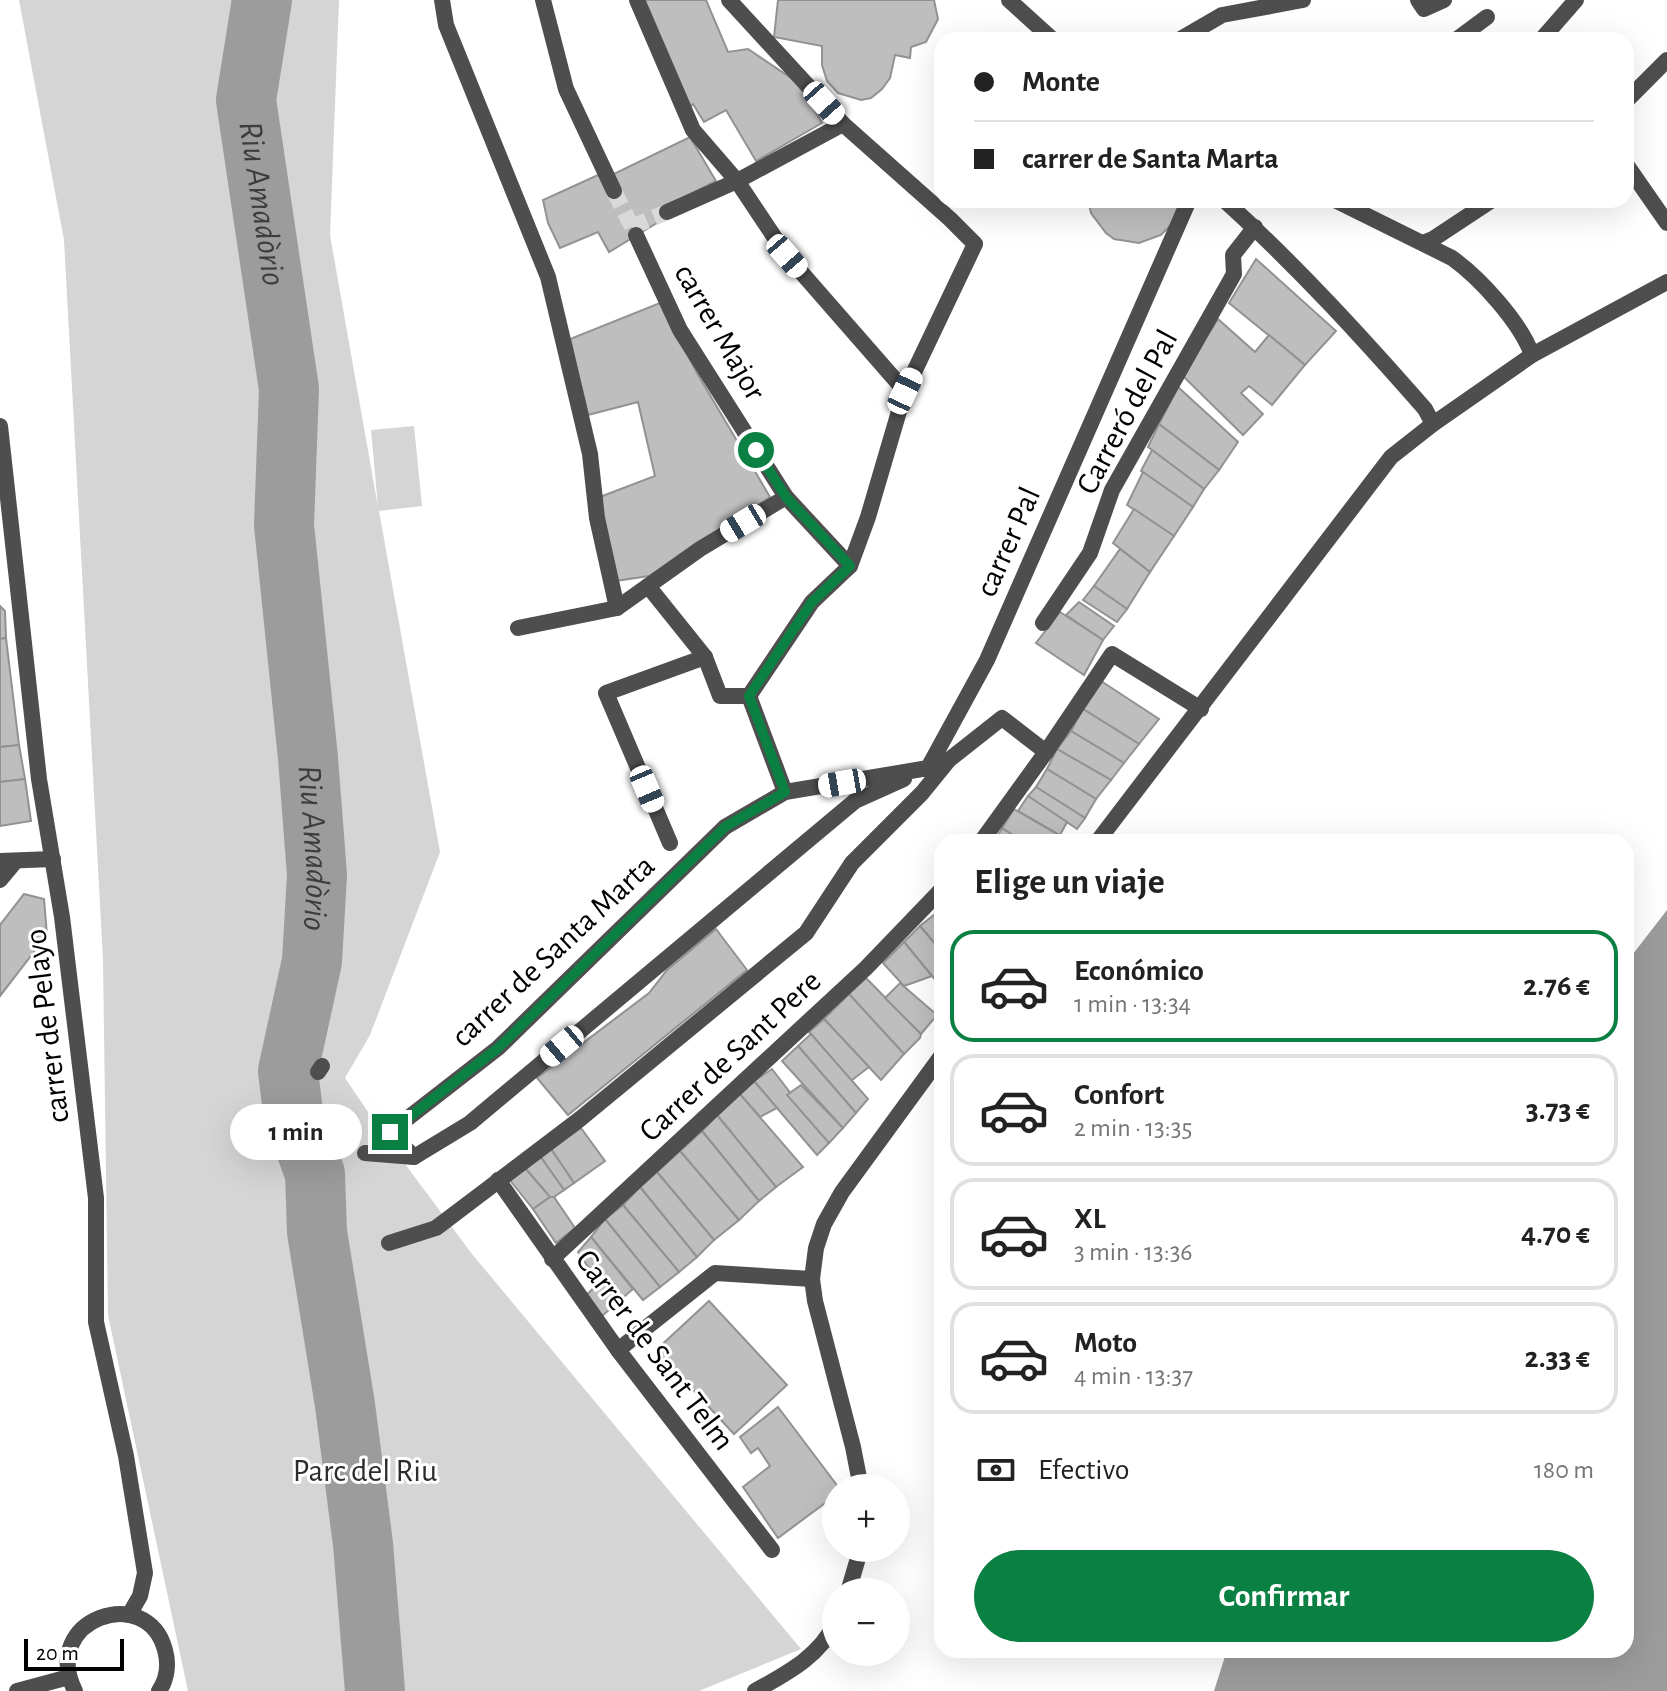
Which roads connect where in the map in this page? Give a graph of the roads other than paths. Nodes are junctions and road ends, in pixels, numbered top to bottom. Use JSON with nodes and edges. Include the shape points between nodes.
{"nodes":[{"id":1,"x":442,"y":0,"type":"edge"},
{"id":2,"x":543,"y":0,"type":"edge"},
{"id":3,"x":637,"y":0,"type":"edge"},
{"id":4,"x":729,"y":0,"type":"edge"},
{"id":5,"x":1009,"y":0,"type":"edge"},
{"id":6,"x":1303,"y":0,"type":"edge"},
{"id":7,"x":1418,"y":0,"type":"edge"},
{"id":8,"x":1444,"y":0,"type":"edge"},
{"id":9,"x":1576,"y":0,"type":"edge"},
{"id":10,"x":1487,"y":17,"type":"dead end"},
{"id":11,"x":1044,"y":32,"type":"edge"},
{"id":12,"x":1193,"y":32,"type":"edge"},
{"id":13,"x":1467,"y":32,"type":"edge"},
{"id":14,"x":1548,"y":32,"type":"edge"},
{"id":15,"x":1667,"y":60,"type":"edge"},
{"id":16,"x":1634,"y":93,"type":"edge"},
{"id":17,"x":843,"y":124,"type":"junction"},
{"id":18,"x":1634,"y":176,"type":"edge"},
{"id":19,"x":737,"y":181,"type":"junction"},
{"id":20,"x":614,"y":191,"type":"tunnel mouth"},
{"id":21,"x":934,"y":205,"type":"edge"},
{"id":22,"x":938,"y":208,"type":"edge"},
{"id":23,"x":1185,"y":208,"type":"edge"},
{"id":24,"x":1233,"y":208,"type":"edge"},
{"id":25,"x":1355,"y":208,"type":"edge"},
{"id":26,"x":1480,"y":208,"type":"edge"},
{"id":27,"x":667,"y":212,"type":"tunnel mouth"},
{"id":28,"x":1667,"y":223,"type":"edge"},
{"id":29,"x":1255,"y":227,"type":"junction"},
{"id":30,"x":636,"y":235,"type":"tunnel mouth"},
{"id":31,"x":1423,"y":243,"type":"junction"},
{"id":32,"x":1667,"y":282,"type":"edge"},
{"id":33,"x":1532,"y":355,"type":"junction"},
{"id":34,"x":905,"y":391,"type":"junction"},
{"id":35,"x":1433,"y":424,"type":"junction"},
{"id":36,"x":0,"y":426,"type":"edge"},
{"id":37,"x":786,"y":497,"type":"junction"},
{"id":38,"x":850,"y":566,"type":"junction"},
{"id":39,"x":8,"y":569,"type":"edge"},
{"id":40,"x":648,"y":586,"type":"junction"},
{"id":41,"x":617,"y":608,"type":"junction"},
{"id":42,"x":1043,"y":623,"type":"dead end"},
{"id":43,"x":518,"y":628,"type":"dead end"},
{"id":44,"x":705,"y":657,"type":"junction"},
{"id":45,"x":749,"y":696,"type":"junction"},
{"id":46,"x":1201,"y":709,"type":"junction"},
{"id":47,"x":1046,"y":752,"type":"junction"},
{"id":48,"x":950,"y":759,"type":"junction"},
{"id":49,"x":928,"y":768,"type":"junction"},
{"id":50,"x":785,"y":792,"type":"junction"},
{"id":51,"x":987,"y":834,"type":"edge"},
{"id":52,"x":1103,"y":834,"type":"edge"},
{"id":53,"x":670,"y":843,"type":"dead end"},
{"id":54,"x":53,"y":859,"type":"junction"},
{"id":55,"x":8,"y":861,"type":"edge"},
{"id":56,"x":0,"y":880,"type":"edge"},
{"id":57,"x":934,"y":897,"type":"edge"},
{"id":58,"x":934,"y":1066,"type":"edge"},
{"id":59,"x":365,"y":1153,"type":"dead end"},
{"id":60,"x":414,"y":1157,"type":"junction"},
{"id":61,"x":498,"y":1180,"type":"junction"},
{"id":62,"x":389,"y":1243,"type":"dead end"},
{"id":63,"x":552,"y":1259,"type":"junction"},
{"id":64,"x":812,"y":1279,"type":"junction"},
{"id":65,"x":618,"y":1350,"type":"junction"},
{"id":66,"x":858,"y":1474,"type":"edge"},
{"id":67,"x":772,"y":1550,"type":"dead end"},
{"id":68,"x":129,"y":1615,"type":"junction"},
{"id":69,"x":822,"y":1644,"type":"edge"},
{"id":70,"x":72,"y":1684,"type":"edge"},
{"id":71,"x":162,"y":1689,"type":"edge"},
{"id":72,"x":17,"y":1691,"type":"edge"},
{"id":73,"x":755,"y":1691,"type":"edge"}],
"edges":[{"from":1,"to":41,"type":"street","via":[[446,25],[548,277],[590,454],[597,518]]},
{"from":2,"to":20,"type":"street","via":[[566,89]]},
{"from":3,"to":19,"type":"street","via":[[693,130]]},
{"from":4,"to":17,"type":"street"},
{"from":5,"to":11,"type":"street"},
{"from":6,"to":12,"type":"street","via":[[1222,15]]},
{"from":7,"to":8,"type":"street","via":[[1424,9]]},
{"from":9,"to":14,"type":"street"},
{"from":10,"to":13,"type":"street"},
{"from":15,"to":16,"type":"street"},
{"from":17,"to":19,"type":"street"},
{"from":17,"to":21,"type":"street"},
{"from":18,"to":28,"type":"street"},
{"from":19,"to":27,"type":"street"},
{"from":19,"to":34,"type":"street","via":[[787,256]]},
{"from":22,"to":34,"type":"street","via":[[975,244]]},
{"from":23,"to":49,"type":"street","name":"carrer Pal","via":[[987,660]]},
{"from":24,"to":29,"type":"street"},
{"from":25,"to":31,"type":"street"},
{"from":26,"to":31,"type":"street"},
{"from":29,"to":35,"type":"street","via":[[1352,325]]},
{"from":29,"to":42,"type":"street","name":"Carreró del Pal","via":[[1233,255],[1234,274],[1112,490],[1090,553]]},
{"from":30,"to":37,"type":"street","name":"carrer Major","via":[[680,330]]},
{"from":31,"to":33,"type":"street","via":[[1469,270],[1523,335]]},
{"from":32,"to":33,"type":"street"},
{"from":33,"to":35,"type":"street"},
{"from":34,"to":38,"type":"street"},
{"from":35,"to":46,"type":"street","via":[[1383,466]]},
{"from":36,"to":39,"type":"street","name":"carrer de Pelayo"},
{"from":37,"to":38,"type":"street","name":"carrer Major"},
{"from":37,"to":40,"type":"street"},
{"from":38,"to":45,"type":"street","via":[[812,602]]},
{"from":39,"to":54,"type":"street","name":"carrer de Pelayo"},
{"from":40,"to":41,"type":"street"},
{"from":40,"to":44,"type":"street"},
{"from":41,"to":43,"type":"street"},
{"from":44,"to":45,"type":"street","via":[[720,696]]},
{"from":44,"to":53,"type":"street","via":[[606,693]]},
{"from":45,"to":50,"type":"street"},
{"from":46,"to":47,"type":"street","via":[[1112,654]]},
{"from":46,"to":52,"type":"street"},
{"from":47,"to":48,"type":"street","via":[[1002,718]]},
{"from":47,"to":51,"type":"street"},
{"from":48,"to":49,"type":"street"},
{"from":48,"to":61,"type":"street","via":[[852,863],[806,933]]},
{"from":49,"to":50,"type":"street"},
{"from":49,"to":60,"type":"street","via":[[855,801],[470,1123]]},
{"from":50,"to":60,"type":"street","name":"carrer de Santa Marta","via":[[725,827],[498,1048],[390,1132]]},
{"from":54,"to":55,"type":"street"},
{"from":54,"to":68,"type":"street","name":"carrer de Pelayo","via":[[96,1198],[96,1322],[145,1573]]},
{"from":55,"to":56,"type":"street"},
{"from":57,"to":63,"type":"street","name":"Carrer de Sant Pere","via":[[866,968]]},
{"from":58,"to":64,"type":"street","via":[[842,1192],[820,1236]]},
{"from":59,"to":60,"type":"street"},
{"from":61,"to":62,"type":"street","via":[[436,1228]]},
{"from":61,"to":63,"type":"street","name":"Carrer de Sant Telm"},
{"from":63,"to":65,"type":"street","name":"Carrer de Sant Telm"},
{"from":64,"to":65,"type":"street","via":[[715,1273]]},
{"from":64,"to":66,"type":"street"},
{"from":65,"to":67,"type":"street","name":"Carrer de Sant Telm"},
{"from":68,"to":70,"type":"street","via":[[100,1616],[76,1634],[67,1663]]},
{"from":68,"to":71,"type":"street","via":[[143,1620],[163,1643],[167,1672]]},
{"from":69,"to":73,"type":"street","via":[[799,1666]]},
{"from":70,"to":72,"type":"street"}]}
